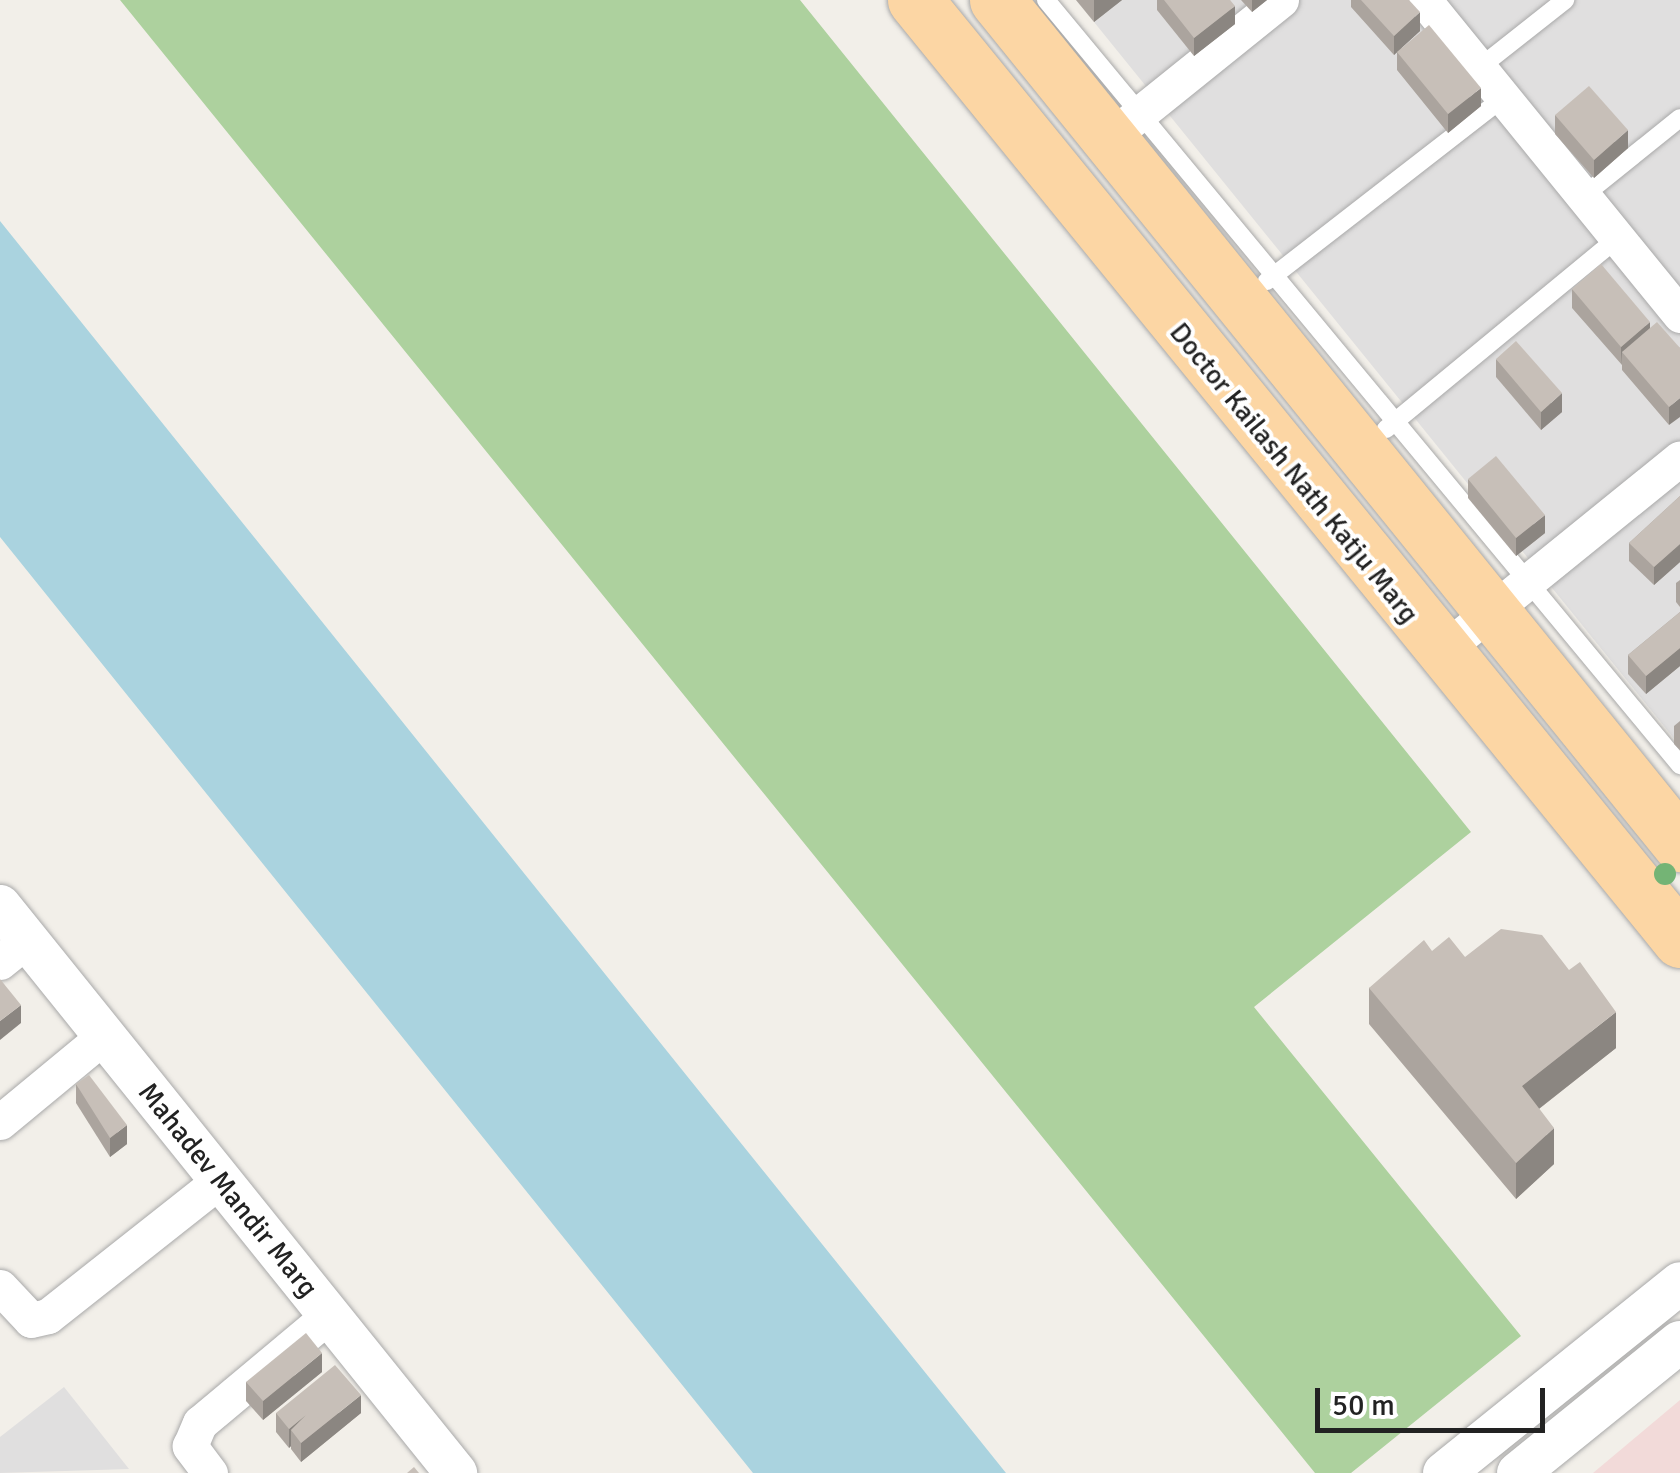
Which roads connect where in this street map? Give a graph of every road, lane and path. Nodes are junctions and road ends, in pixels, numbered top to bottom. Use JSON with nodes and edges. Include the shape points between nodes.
{"nodes":[{"id":1,"x":914,"y":0,"type":"edge"},
{"id":2,"x":1281,"y":0,"type":"edge"},
{"id":3,"x":1424,"y":0,"type":"edge"},
{"id":4,"x":1565,"y":0,"type":"edge"},
{"id":5,"x":1017,"y":3,"type":"edge"},
{"id":6,"x":1479,"y":68,"type":"junction"},
{"id":7,"x":1503,"y":98,"type":"junction"},
{"id":8,"x":1680,"y":118,"type":"edge"},
{"id":9,"x":1124,"y":126,"type":"junction"},
{"id":10,"x":1583,"y":196,"type":"junction"},
{"id":11,"x":1618,"y":238,"type":"junction"},
{"id":12,"x":1257,"y":289,"type":"junction"},
{"id":13,"x":1680,"y":315,"type":"edge"},
{"id":14,"x":1377,"y":436,"type":"junction"},
{"id":15,"x":1680,"y":458,"type":"edge"},
{"id":16,"x":1509,"y":597,"type":"junction"},
{"id":17,"x":1442,"y":651,"type":"junction"},
{"id":18,"x":1680,"y":765,"type":"edge"},
{"id":19,"x":1679,"y":842,"type":"edge"},
{"id":20,"x":0,"y":906,"type":"edge"},
{"id":21,"x":1680,"y":940,"type":"edge"},
{"id":22,"x":14,"y":951,"type":"edge"},
{"id":23,"x":104,"y":1036,"type":"junction"},
{"id":24,"x":0,"y":1122,"type":"edge"},
{"id":25,"x":220,"y":1180,"type":"junction"},
{"id":26,"x":1680,"y":1283,"type":"edge"},
{"id":27,"x":0,"y":1287,"type":"edge"},
{"id":28,"x":329,"y":1315,"type":"junction"},
{"id":29,"x":1680,"y":1342,"type":"edge"},
{"id":30,"x":210,"y":1473,"type":"edge"},
{"id":31,"x":456,"y":1473,"type":"edge"},
{"id":32,"x":1444,"y":1473,"type":"edge"},
{"id":33,"x":1518,"y":1473,"type":"edge"}],
"edges":[{"from":1,"to":17,"type":"main road","name":"Doctor Kailash Nath Katju Marg"},
{"from":2,"to":9,"type":"street"},
{"from":3,"to":6,"type":"street"},
{"from":4,"to":6,"type":"lane"},
{"from":5,"to":9,"type":"main road"},
{"from":6,"to":7,"type":"street"},
{"from":7,"to":10,"type":"street"},
{"from":7,"to":12,"type":"lane"},
{"from":8,"to":10,"type":"lane"},
{"from":9,"to":12,"type":"main road"},
{"from":10,"to":11,"type":"street"},
{"from":11,"to":13,"type":"street"},
{"from":11,"to":14,"type":"lane"},
{"from":12,"to":14,"type":"main road"},
{"from":14,"to":16,"type":"main road"},
{"from":15,"to":16,"type":"street"},
{"from":16,"to":17,"type":"street"},
{"from":16,"to":18,"type":"lane"},
{"from":16,"to":19,"type":"main road"},
{"from":17,"to":21,"type":"main road","name":"Doctor Kailash Nath Katju Marg"},
{"from":20,"to":22,"type":"street","name":"Mahadev Mandir Marg"},
{"from":22,"to":23,"type":"street","name":"Mahadev Mandir Marg"},
{"from":23,"to":24,"type":"street"},
{"from":23,"to":25,"type":"street","name":"Mahadev Mandir Marg"},
{"from":25,"to":27,"type":"street","via":[[48,1316],[31,1320]]},
{"from":25,"to":28,"type":"street","name":"Mahadev Mandir Marg"},
{"from":26,"to":32,"type":"street"},
{"from":28,"to":30,"type":"street","via":[[200,1423],[190,1446]]},
{"from":28,"to":31,"type":"street","name":"Mahadev Mandir Marg"},
{"from":29,"to":33,"type":"street"}]}
